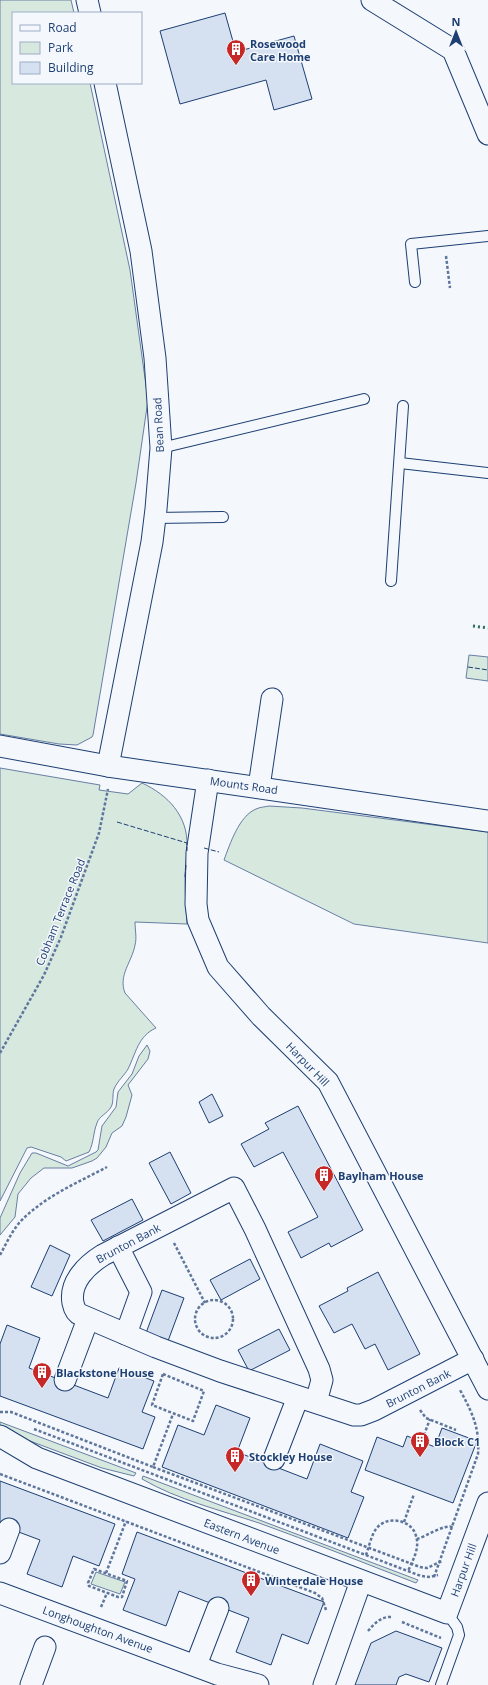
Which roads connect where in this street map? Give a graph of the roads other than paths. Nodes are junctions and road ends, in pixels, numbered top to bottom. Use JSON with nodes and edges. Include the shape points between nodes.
{"nodes":[{"id":1,"x":87,"y":0,"type":"edge"},
{"id":2,"x":372,"y":0,"type":"edge"},
{"id":3,"x":90,"y":12,"type":"edge"},
{"id":4,"x":105,"y":84,"type":"edge"},
{"id":5,"x":488,"y":134,"type":"edge"},
{"id":6,"x":488,"y":236,"type":"edge"},
{"id":7,"x":415,"y":282,"type":"dead end"},
{"id":8,"x":364,"y":399,"type":"dead end"},
{"id":9,"x":403,"y":406,"type":"dead end"},
{"id":10,"x":161,"y":448,"type":"junction"},
{"id":11,"x":400,"y":464,"type":"junction"},
{"id":12,"x":488,"y":473,"type":"edge"},
{"id":13,"x":223,"y":517,"type":"dead end"},
{"id":14,"x":155,"y":518,"type":"junction"},
{"id":15,"x":391,"y":582,"type":"dead end"},
{"id":16,"x":272,"y":699,"type":"dead end"},
{"id":17,"x":0,"y":746,"type":"edge"},
{"id":18,"x":110,"y":767,"type":"junction"},
{"id":19,"x":208,"y":780,"type":"junction"},
{"id":20,"x":259,"y":787,"type":"junction"},
{"id":21,"x":488,"y":821,"type":"edge"},
{"id":22,"x":118,"y":1247,"type":"junction"},
{"id":23,"x":88,"y":1318,"type":"junction"},
{"id":24,"x":126,"y":1334,"type":"junction"},
{"id":25,"x":473,"y":1359,"type":"junction"},
{"id":26,"x":65,"y":1380,"type":"dead end"},
{"id":27,"x":488,"y":1388,"type":"edge"},
{"id":28,"x":307,"y":1399,"type":"junction"},
{"id":29,"x":0,"y":1436,"type":"edge"},
{"id":30,"x":0,"y":1452,"type":"edge"},
{"id":31,"x":37,"y":1458,"type":"junction"},
{"id":32,"x":274,"y":1459,"type":"dead end"},
{"id":33,"x":488,"y":1503,"type":"edge"},
{"id":34,"x":9,"y":1529,"type":"dead end"},
{"id":35,"x":0,"y":1553,"type":"edge"},
{"id":36,"x":361,"y":1581,"type":"junction"},
{"id":37,"x":0,"y":1593,"type":"edge"},
{"id":38,"x":218,"y":1608,"type":"dead end"},
{"id":39,"x":447,"y":1613,"type":"junction"},
{"id":40,"x":45,"y":1647,"type":"dead end"},
{"id":41,"x":196,"y":1665,"type":"junction"},
{"id":42,"x":31,"y":1685,"type":"edge"},
{"id":43,"x":258,"y":1685,"type":"edge"},
{"id":44,"x":324,"y":1685,"type":"edge"},
{"id":45,"x":441,"y":1685,"type":"edge"}],
"edges":[{"from":1,"to":3,"type":"street"},
{"from":2,"to":5,"type":"street","via":[[453,50]]},
{"from":4,"to":10,"type":"street","name":"Bean Road","via":[[141,251],[155,358]]},
{"from":6,"to":7,"type":"lane","via":[[411,244]]},
{"from":8,"to":10,"type":"lane"},
{"from":9,"to":11,"type":"lane"},
{"from":10,"to":14,"type":"street","name":"Bean Road"},
{"from":11,"to":12,"type":"lane"},
{"from":11,"to":15,"type":"lane"},
{"from":13,"to":14,"type":"lane"},
{"from":14,"to":18,"type":"street","name":"Bean Road"},
{"from":16,"to":20,"type":"street"},
{"from":17,"to":18,"type":"street","name":"Mounts Road"},
{"from":18,"to":19,"type":"street","name":"Mounts Road"},
{"from":19,"to":20,"type":"street","name":"Mounts Road"},
{"from":19,"to":25,"type":"street","name":"Harpur Hill","via":[[197,853],[196,904],[198,920],[218,967],[261,1016],[328,1082]]},
{"from":20,"to":21,"type":"street","name":"Mounts Road"},
{"from":22,"to":23,"type":"street","name":"Brunton Bank","via":[[88,1266],[75,1283],[74,1308]]},
{"from":22,"to":24,"type":"street","via":[[141,1292]]},
{"from":22,"to":28,"type":"street","name":"Brunton Bank","via":[[234,1188],[319,1369],[322,1380]]},
{"from":23,"to":24,"type":"street","name":"Brunton Bank"},
{"from":23,"to":26,"type":"street"},
{"from":24,"to":28,"type":"street","name":"Brunton Bank","via":[[220,1371]]},
{"from":25,"to":27,"type":"street","name":"Harpur Hill"},
{"from":25,"to":28,"type":"street","name":"Brunton Bank","via":[[411,1392],[358,1416]]},
{"from":28,"to":32,"type":"street"},
{"from":29,"to":31,"type":"street","name":"Eastern Avenue"},
{"from":30,"to":31,"type":"street","name":"Eastern Avenue","via":[[20,1459]]},
{"from":31,"to":36,"type":"street","name":"Eastern Avenue"},
{"from":33,"to":39,"type":"street","name":"Harpur Hill"},
{"from":34,"to":35,"type":"street"},
{"from":36,"to":39,"type":"street","name":"Eastern Avenue"},
{"from":36,"to":44,"type":"street"},
{"from":37,"to":41,"type":"street","name":"Longhoughton Avenue"},
{"from":38,"to":41,"type":"street"},
{"from":39,"to":45,"type":"lane","via":[[459,1632],[457,1645]]},
{"from":40,"to":42,"type":"street"},
{"from":41,"to":43,"type":"street","name":"Longhoughton Avenue","via":[[217,1674]]}]}
